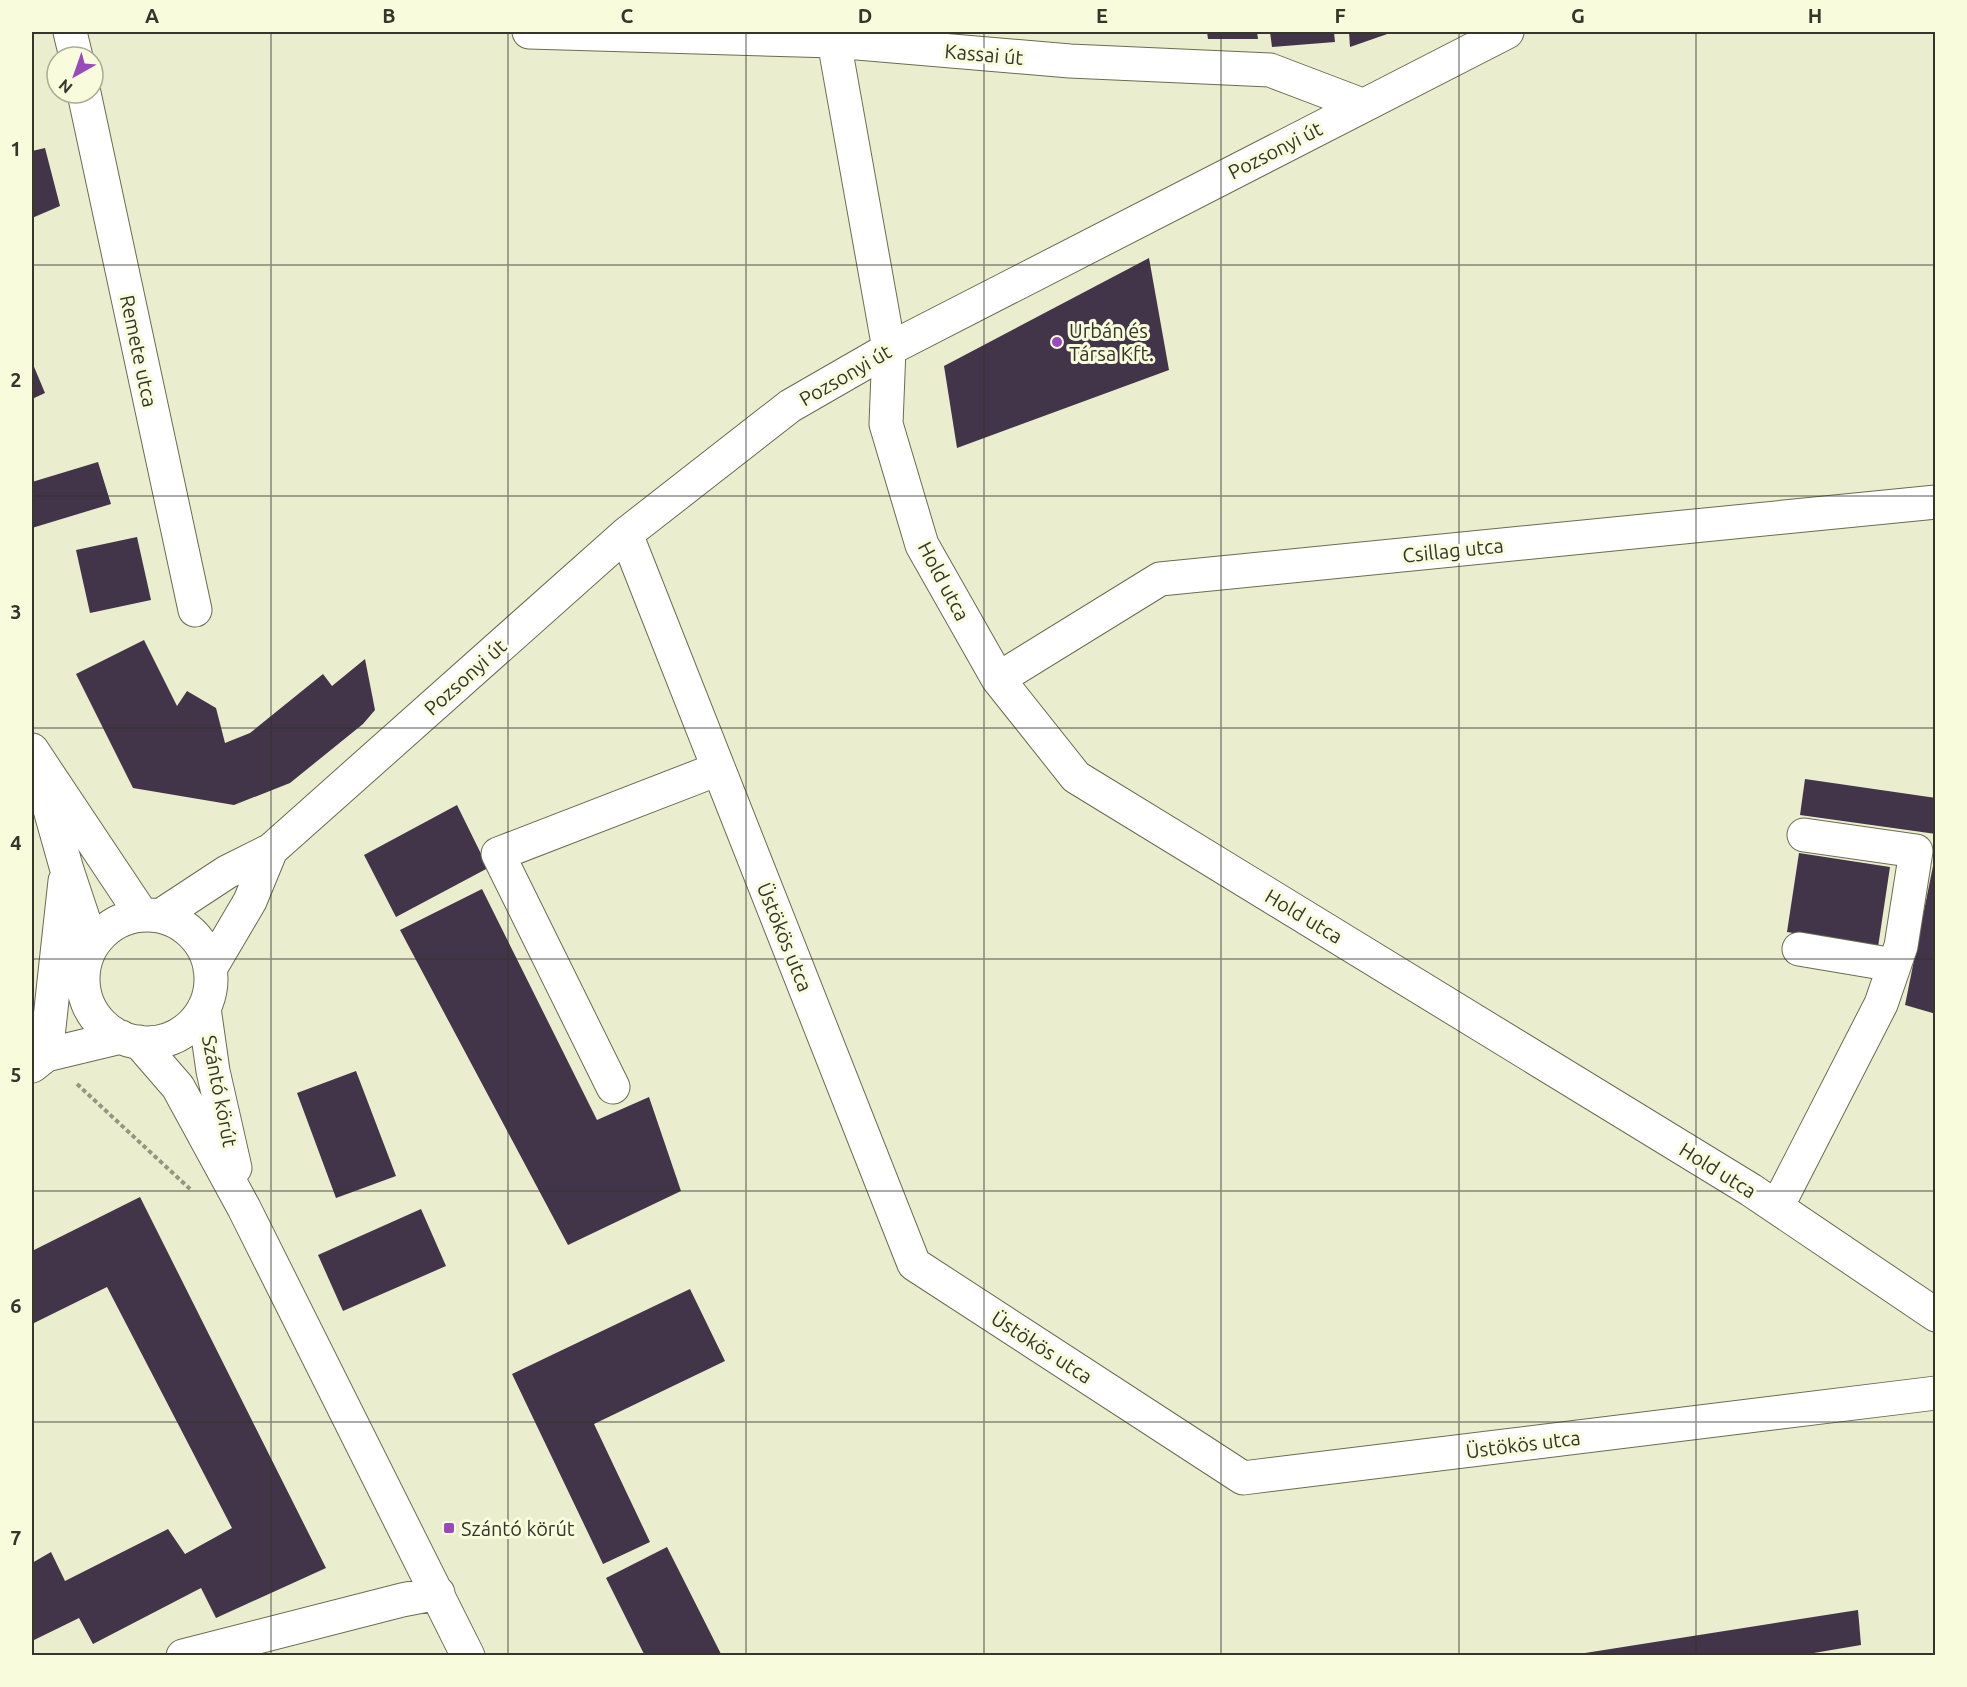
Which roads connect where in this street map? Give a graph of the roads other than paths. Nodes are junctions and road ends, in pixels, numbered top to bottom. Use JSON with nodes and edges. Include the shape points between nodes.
{"nodes":[{"id":1,"x":529,"y":32,"type":"edge"},
{"id":2,"x":1508,"y":32,"type":"edge"},
{"id":3,"x":761,"y":35,"type":"edge"},
{"id":4,"x":834,"y":41,"type":"junction"},
{"id":5,"x":87,"y":105,"type":"edge"},
{"id":6,"x":1362,"y":105,"type":"junction"},
{"id":7,"x":889,"y":349,"type":"junction"},
{"id":8,"x":1935,"y":502,"type":"edge"},
{"id":9,"x":626,"y":534,"type":"junction"},
{"id":10,"x":195,"y":610,"type":"dead end"},
{"id":11,"x":998,"y":678,"type":"junction"},
{"id":12,"x":34,"y":754,"type":"edge"},
{"id":13,"x":718,"y":769,"type":"junction"},
{"id":14,"x":1804,"y":834,"type":"dead end"},
{"id":15,"x":271,"y":850,"type":"junction"},
{"id":16,"x":67,"y":870,"type":"junction"},
{"id":17,"x":151,"y":915,"type":"junction"},
{"id":18,"x":1799,"y":949,"type":"dead end"},
{"id":19,"x":88,"y":956,"type":"junction"},
{"id":20,"x":1894,"y":966,"type":"junction"},
{"id":21,"x":210,"y":969,"type":"junction"},
{"id":22,"x":204,"y":1008,"type":"junction"},
{"id":23,"x":130,"y":1040,"type":"junction"},
{"id":24,"x":39,"y":1060,"type":"edge"},
{"id":25,"x":613,"y":1087,"type":"dead end"},
{"id":26,"x":1776,"y":1207,"type":"junction"},
{"id":27,"x":244,"y":1208,"type":"junction"},
{"id":28,"x":1935,"y":1315,"type":"edge"},
{"id":29,"x":1935,"y":1394,"type":"edge"},
{"id":30,"x":438,"y":1593,"type":"junction"},
{"id":31,"x":183,"y":1656,"type":"edge"},
{"id":32,"x":468,"y":1656,"type":"edge"}],
"edges":[{"from":1,"to":3,"type":"street","name":"Kassai út"},
{"from":2,"to":6,"type":"street","name":"Pozsonyi út"},
{"from":3,"to":4,"type":"street","name":"Kassai út"},
{"from":4,"to":6,"type":"street","name":"Kassai út","via":[[1070,61],[1270,70]]},
{"from":4,"to":7,"type":"street","name":"Hold utca"},
{"from":5,"to":10,"type":"street","name":"Remete utca"},
{"from":6,"to":7,"type":"street","name":"Pozsonyi út"},
{"from":7,"to":9,"type":"street","name":"Pozsonyi út","via":[[790,406]]},
{"from":7,"to":11,"type":"street","name":"Hold utca","via":[[886,424],[922,545]]},
{"from":8,"to":11,"type":"street","name":"Csillag utca","via":[[1160,579]]},
{"from":9,"to":13,"type":"street","name":"Üstökös utca"},
{"from":9,"to":15,"type":"street","name":"Pozsonyi út"},
{"from":11,"to":26,"type":"street","name":"Hold utca","via":[[1076,777]]},
{"from":12,"to":16,"type":"street"},
{"from":12,"to":17,"type":"street"},
{"from":13,"to":25,"type":"street","via":[[498,854]]},
{"from":13,"to":29,"type":"street","name":"Üstökös utca","via":[[914,1264],[1244,1478]]},
{"from":14,"to":20,"type":"street","via":[[1916,851],[1901,946]]},
{"from":15,"to":17,"type":"street","name":"Pozsonyi út"},
{"from":15,"to":21,"type":"street","name":"Pozsonyi út","via":[[250,901]]},
{"from":16,"to":19,"type":"street"},
{"from":16,"to":24,"type":"street"},
{"from":17,"to":19,"type":"street","via":[[124,918],[108,927]]},
{"from":17,"to":21,"type":"street","via":[[177,922],[192,933],[204,950]]},
{"from":18,"to":20,"type":"street"},
{"from":19,"to":23,"type":"street","via":[[84,992],[93,1014],[106,1028]]},
{"from":19,"to":24,"type":"street","via":[[68,1012]]},
{"from":20,"to":26,"type":"street","via":[[1881,1004]]},
{"from":21,"to":22,"type":"street","via":[[210,989]]},
{"from":22,"to":23,"type":"street","via":[[192,1024],[175,1036],[158,1042]]},
{"from":22,"to":27,"type":"street","name":"Szántó körút","via":[[213,1071]]},
{"from":23,"to":24,"type":"street"},
{"from":23,"to":27,"type":"street","name":"Szántó körút","via":[[178,1087]]},
{"from":26,"to":28,"type":"street","name":"Hold utca"},
{"from":27,"to":30,"type":"street","name":"Szántó körút"},
{"from":30,"to":31,"type":"street"},
{"from":30,"to":32,"type":"street","name":"Szántó körút"}]}
